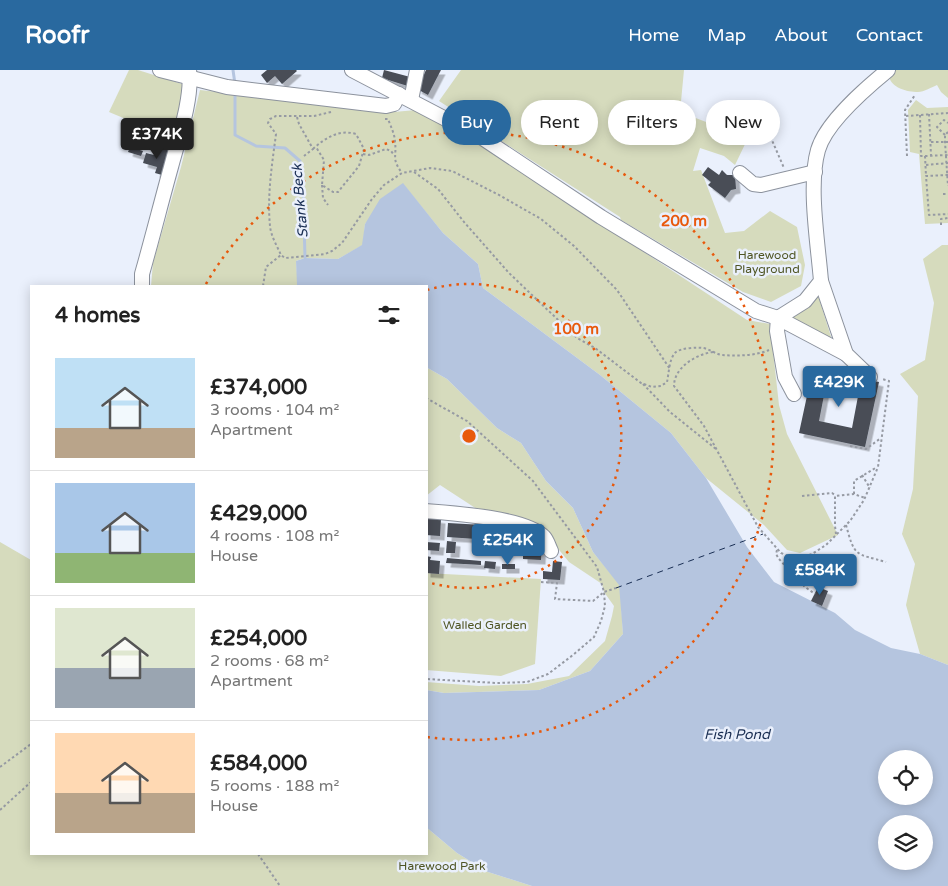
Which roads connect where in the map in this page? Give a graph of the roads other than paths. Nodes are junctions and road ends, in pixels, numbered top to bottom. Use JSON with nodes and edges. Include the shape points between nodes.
{"nodes":[{"id":1,"x":160,"y":70,"type":"edge"},
{"id":2,"x":352,"y":70,"type":"edge"},
{"id":3,"x":417,"y":70,"type":"edge"},
{"id":4,"x":888,"y":70,"type":"edge"},
{"id":5,"x":189,"y":74,"type":"edge"},
{"id":6,"x":405,"y":97,"type":"junction"},
{"id":7,"x":815,"y":172,"type":"junction"},
{"id":8,"x":740,"y":174,"type":"dead end"},
{"id":9,"x":821,"y":281,"type":"junction"},
{"id":10,"x":142,"y":285,"type":"edge"},
{"id":11,"x":778,"y":318,"type":"junction"},
{"id":12,"x":846,"y":354,"type":"junction"},
{"id":13,"x":870,"y":377,"type":"road end"},
{"id":14,"x":794,"y":394,"type":"dead end"},
{"id":15,"x":428,"y":511,"type":"edge"},
{"id":16,"x":551,"y":551,"type":"dead end"}],
"edges":[{"from":1,"to":5,"type":"lane"},
{"from":2,"to":6,"type":"lane"},
{"from":3,"to":6,"type":"lane"},
{"from":4,"to":7,"type":"lane","via":[[854,100],[827,131],[818,150]]},
{"from":5,"to":6,"type":"lane","via":[[245,90],[386,106]]},
{"from":5,"to":10,"type":"lane","via":[[178,143],[142,274]]},
{"from":6,"to":11,"type":"lane","via":[[484,139],[601,217],[756,311]]},
{"from":7,"to":8,"type":"lane","via":[[761,185],[753,184]]},
{"from":7,"to":9,"type":"lane"},
{"from":9,"to":11,"type":"lane","via":[[806,301]]},
{"from":9,"to":12,"type":"lane"},
{"from":11,"to":12,"type":"lane"},
{"from":11,"to":14,"type":"lane","via":[[777,331],[785,377]]},
{"from":12,"to":13,"type":"lane"},
{"from":15,"to":16,"type":"lane","via":[[507,521],[531,528],[545,538]]}]}
